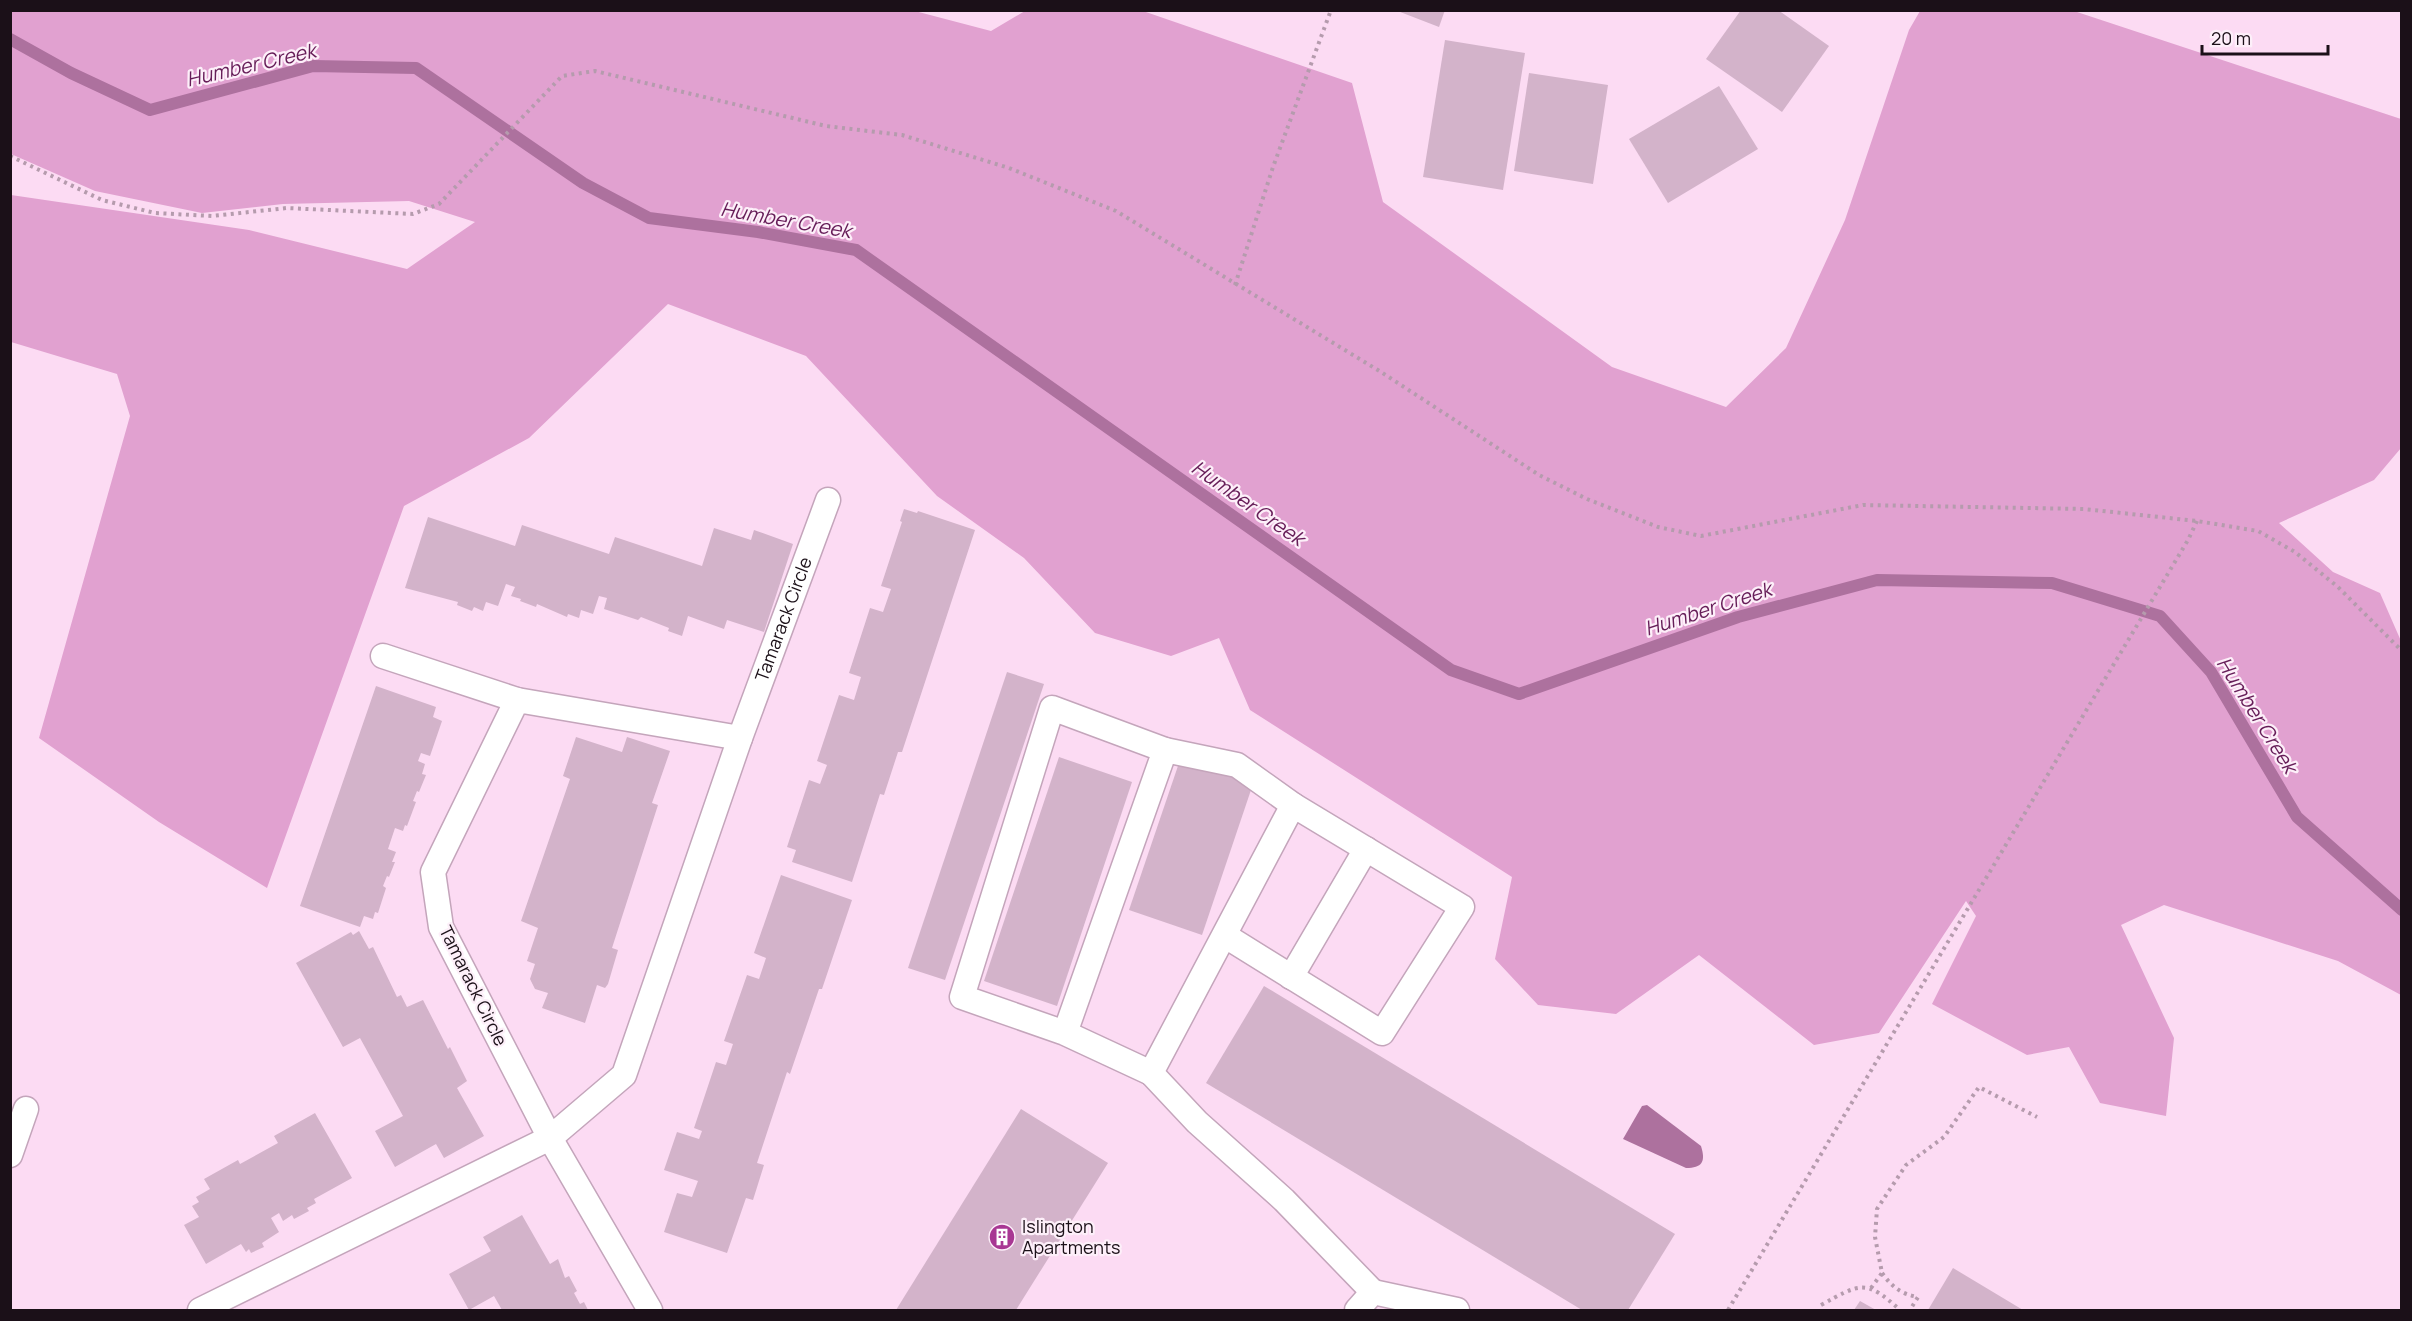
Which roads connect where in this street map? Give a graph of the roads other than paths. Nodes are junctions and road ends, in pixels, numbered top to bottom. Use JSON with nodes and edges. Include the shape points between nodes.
{"nodes":[{"id":1,"x":828,"y":500,"type":"dead end"},
{"id":2,"x":383,"y":656,"type":"dead end"},
{"id":3,"x":518,"y":700,"type":"junction"},
{"id":4,"x":740,"y":738,"type":"junction"},
{"id":5,"x":1165,"y":750,"type":"junction"},
{"id":6,"x":1293,"y":805,"type":"junction"},
{"id":7,"x":1366,"y":849,"type":"junction"},
{"id":8,"x":1224,"y":935,"type":"junction"},
{"id":9,"x":1291,"y":977,"type":"junction"},
{"id":10,"x":1065,"y":1033,"type":"junction"},
{"id":11,"x":1151,"y":1073,"type":"junction"},
{"id":12,"x":26,"y":1109,"type":"dead end"},
{"id":13,"x":550,"y":1138,"type":"junction"},
{"id":14,"x":10,"y":1155,"type":"edge"},
{"id":15,"x":1373,"y":1292,"type":"junction"},
{"id":16,"x":200,"y":1311,"type":"edge"},
{"id":17,"x":650,"y":1311,"type":"edge"},
{"id":18,"x":1357,"y":1311,"type":"edge"},
{"id":19,"x":1457,"y":1311,"type":"edge"}],
"edges":[{"from":1,"to":4,"type":"lane","name":"Tamarack Circle"},
{"from":2,"to":3,"type":"lane"},
{"from":3,"to":4,"type":"lane"},
{"from":3,"to":13,"type":"lane","name":"Tamarack Circle","via":[[432,872],[441,927]]},
{"from":4,"to":13,"type":"lane","name":"Tamarack Circle","via":[[624,1075]]},
{"from":5,"to":6,"type":"lane","via":[[1237,765]]},
{"from":5,"to":10,"type":"lane"},
{"from":5,"to":10,"type":"lane","via":[[1052,708],[962,997]]},
{"from":6,"to":7,"type":"lane"},
{"from":6,"to":8,"type":"lane"},
{"from":7,"to":9,"type":"lane"},
{"from":7,"to":9,"type":"lane","via":[[1462,907],[1382,1033]]},
{"from":8,"to":9,"type":"lane"},
{"from":8,"to":11,"type":"lane"},
{"from":10,"to":11,"type":"lane"},
{"from":11,"to":15,"type":"lane"},
{"from":12,"to":14,"type":"lane"},
{"from":13,"to":16,"type":"lane","name":"Tamarack Circle"},
{"from":13,"to":17,"type":"lane","name":"Tamarack Circle"},
{"from":15,"to":18,"type":"lane"},
{"from":15,"to":19,"type":"lane"}]}
